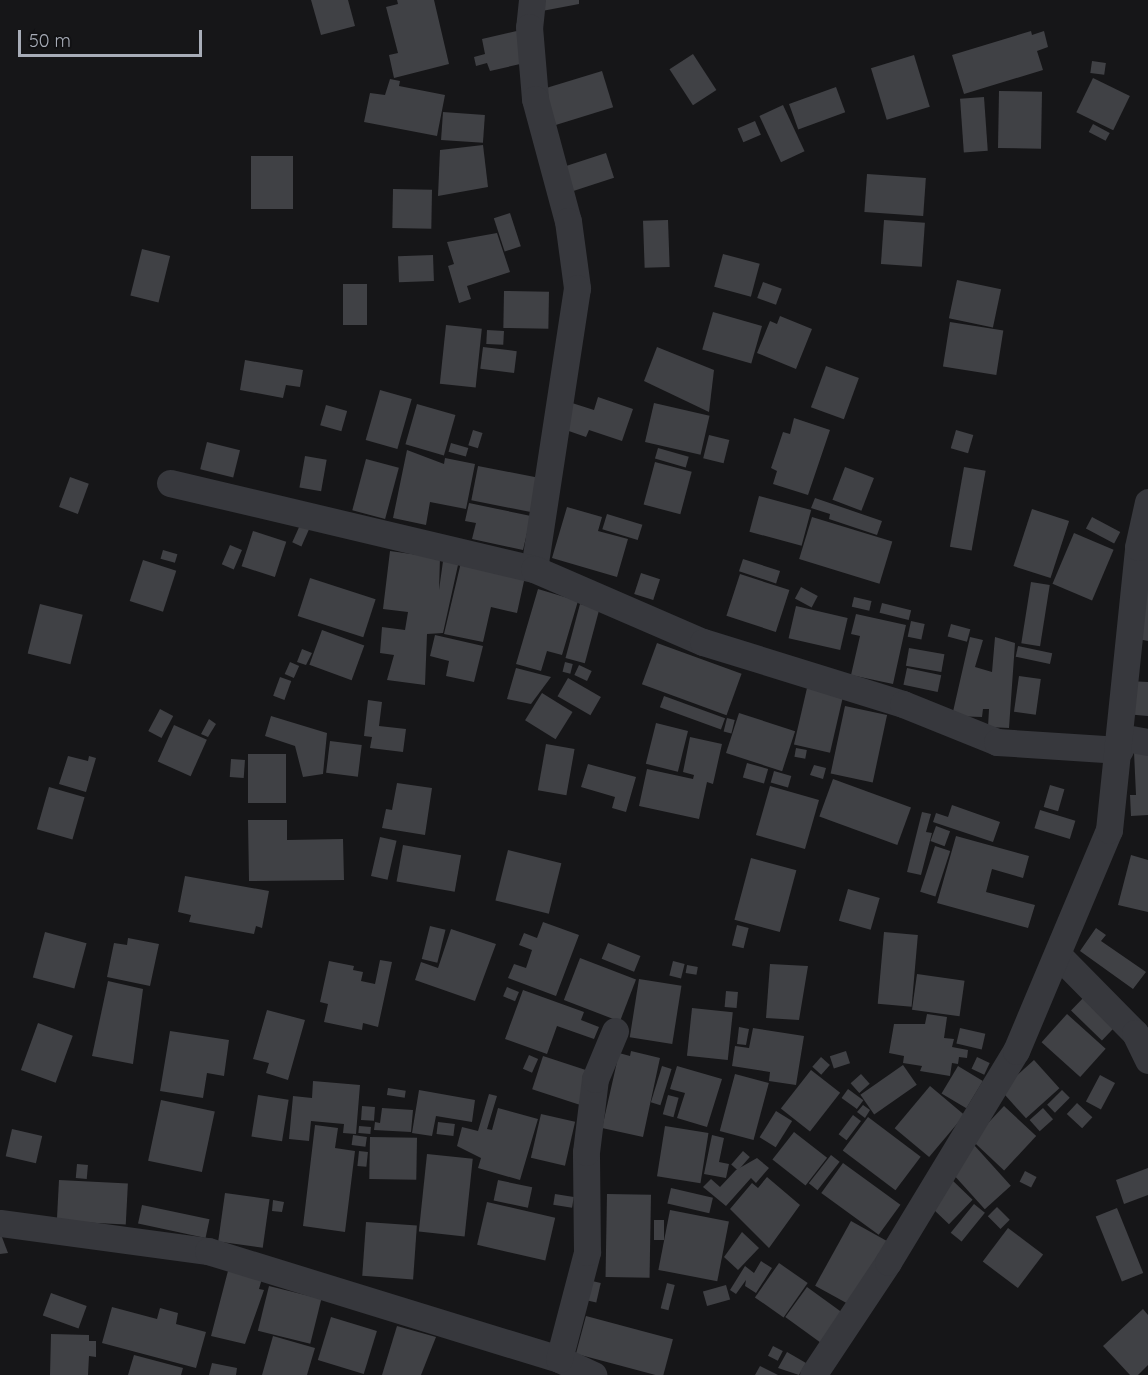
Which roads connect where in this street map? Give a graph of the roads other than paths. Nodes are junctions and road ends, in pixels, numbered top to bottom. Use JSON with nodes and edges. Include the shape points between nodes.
{"nodes":[{"id":1,"x":532,"y":0,"type":"edge"},
{"id":2,"x":170,"y":483,"type":"dead end"},
{"id":3,"x":1148,"y":502,"type":"edge"},
{"id":4,"x":534,"y":569,"type":"junction"},
{"id":5,"x":1148,"y":742,"type":"edge"},
{"id":6,"x":1120,"y":744,"type":"junction"},
{"id":7,"x":1058,"y":955,"type":"junction"},
{"id":8,"x":615,"y":1031,"type":"dead end"},
{"id":9,"x":1148,"y":1060,"type":"edge"},
{"id":10,"x":0,"y":1223,"type":"edge"},
{"id":11,"x":559,"y":1359,"type":"junction"},
{"id":12,"x":594,"y":1375,"type":"edge"},
{"id":13,"x":813,"y":1375,"type":"edge"}],
"edges":[{"from":1,"to":4,"type":"street","via":[[529,27],[535,99],[568,221],[577,288]]},
{"from":2,"to":4,"type":"street"},
{"from":3,"to":6,"type":"street","via":[[1138,547]]},
{"from":4,"to":6,"type":"street","via":[[702,642],[903,704],[997,742]]},
{"from":5,"to":6,"type":"street"},
{"from":6,"to":7,"type":"street","via":[[1109,830]]},
{"from":7,"to":9,"type":"street","via":[[1135,1033]]},
{"from":7,"to":13,"type":"street","via":[[1016,1051],[888,1262]]},
{"from":8,"to":11,"type":"street","via":[[595,1079],[586,1152],[587,1251]]},
{"from":10,"to":11,"type":"street","via":[[208,1251]]},
{"from":11,"to":12,"type":"street"}]}
